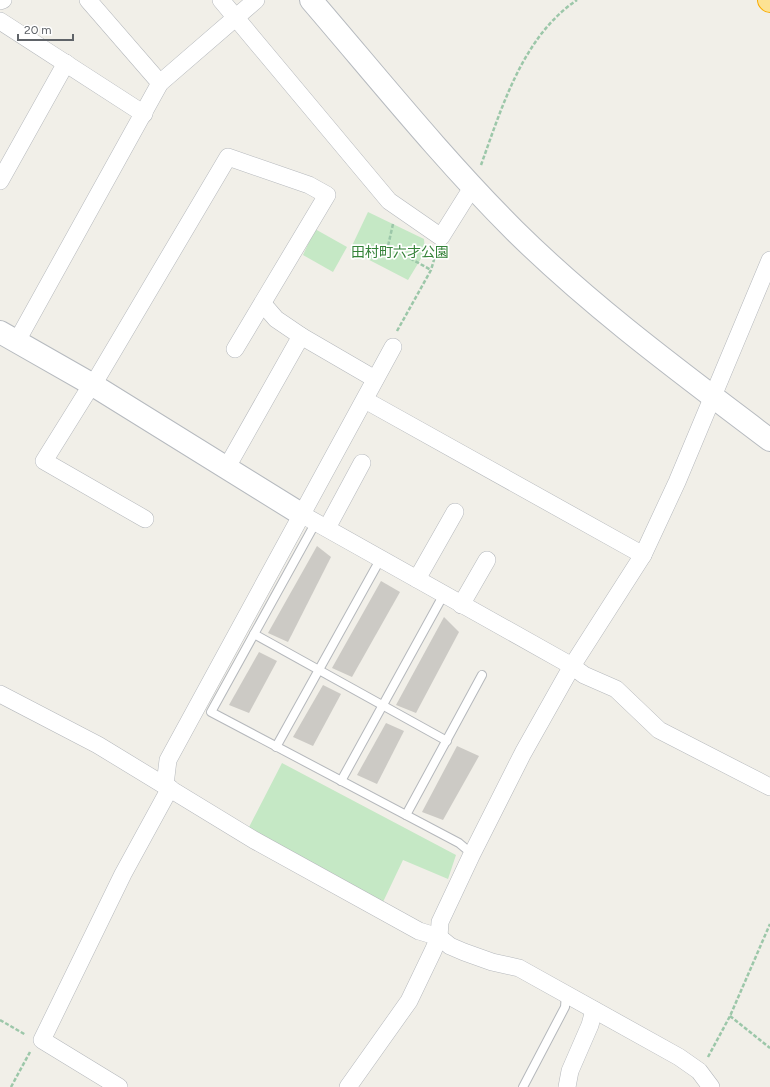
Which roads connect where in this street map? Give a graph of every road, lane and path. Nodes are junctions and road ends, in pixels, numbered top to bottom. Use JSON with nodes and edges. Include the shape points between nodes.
{"nodes":[{"id":1,"x":3,"y":0,"type":"edge"},
{"id":2,"x":88,"y":0,"type":"edge"},
{"id":3,"x":222,"y":0,"type":"edge"},
{"id":4,"x":256,"y":0,"type":"edge"},
{"id":5,"x":311,"y":0,"type":"edge"},
{"id":6,"x":577,"y":0,"type":"edge"},
{"id":7,"x":0,"y":1,"type":"edge"},
{"id":8,"x":235,"y":17,"type":"junction"},
{"id":9,"x":0,"y":21,"type":"edge"},
{"id":10,"x":66,"y":62,"type":"junction"},
{"id":11,"x":160,"y":83,"type":"junction"},
{"id":12,"x":144,"y":114,"type":"junction"},
{"id":13,"x":0,"y":181,"type":"edge"},
{"id":14,"x":473,"y":186,"type":"junction"},
{"id":15,"x":401,"y":209,"type":"junction"},
{"id":16,"x":441,"y":237,"type":"junction"},
{"id":17,"x":770,"y":260,"type":"edge"},
{"id":18,"x":431,"y":270,"type":"junction"},
{"id":19,"x":263,"y":304,"type":"junction"},
{"id":20,"x":8,"y":336,"type":"edge"},
{"id":21,"x":301,"y":336,"type":"junction"},
{"id":22,"x":393,"y":347,"type":"joint"},
{"id":23,"x":235,"y":349,"type":"dead end"},
{"id":24,"x":375,"y":379,"type":"junction"},
{"id":25,"x":92,"y":385,"type":"junction"},
{"id":26,"x":712,"y":396,"type":"junction"},
{"id":27,"x":364,"y":400,"type":"junction"},
{"id":28,"x":770,"y":440,"type":"edge"},
{"id":29,"x":362,"y":463,"type":"dead end"},
{"id":30,"x":227,"y":467,"type":"junction"},
{"id":31,"x":455,"y":512,"type":"dead end"},
{"id":32,"x":145,"y":519,"type":"dead end"},
{"id":33,"x":315,"y":521,"type":"junction"},
{"id":34,"x":643,"y":554,"type":"junction"},
{"id":35,"x":381,"y":558,"type":"junction"},
{"id":36,"x":487,"y":560,"type":"dead end"},
{"id":37,"x":417,"y":579,"type":"junction"},
{"id":38,"x":444,"y":594,"type":"junction"},
{"id":39,"x":462,"y":605,"type":"junction"},
{"id":40,"x":254,"y":634,"type":"junction"},
{"id":41,"x":572,"y":666,"type":"junction"},
{"id":42,"x":318,"y":671,"type":"junction"},
{"id":43,"x":482,"y":675,"type":"dead end"},
{"id":44,"x":0,"y":694,"type":"edge"},
{"id":45,"x":382,"y":706,"type":"junction"},
{"id":46,"x":447,"y":741,"type":"junction"},
{"id":47,"x":276,"y":747,"type":"junction"},
{"id":48,"x":341,"y":781,"type":"junction"},
{"id":49,"x":168,"y":786,"type":"junction"},
{"id":50,"x":770,"y":787,"type":"edge"},
{"id":51,"x":406,"y":815,"type":"junction"},
{"id":52,"x":472,"y":854,"type":"junction"},
{"id":53,"x":770,"y":924,"type":"edge"},
{"id":54,"x":439,"y":937,"type":"junction"},
{"id":55,"x":566,"y":993,"type":"junction"},
{"id":56,"x":594,"y":1010,"type":"junction"},
{"id":57,"x":730,"y":1016,"type":"junction"},
{"id":58,"x":0,"y":1020,"type":"edge"},
{"id":59,"x":42,"y":1040,"type":"junction"},
{"id":60,"x":770,"y":1048,"type":"edge"},
{"id":61,"x":699,"y":1071,"type":"junction"},
{"id":62,"x":11,"y":1087,"type":"edge"},
{"id":63,"x":119,"y":1087,"type":"edge"},
{"id":64,"x":348,"y":1087,"type":"edge"},
{"id":65,"x":523,"y":1087,"type":"edge"},
{"id":66,"x":567,"y":1087,"type":"edge"},
{"id":67,"x":711,"y":1087,"type":"edge"}],
"edges":[{"from":1,"to":7,"type":"street"},
{"from":2,"to":11,"type":"street"},
{"from":3,"to":8,"type":"street"},
{"from":4,"to":8,"type":"street"},
{"from":5,"to":14,"type":"street"},
{"from":6,"to":14,"type":"path","via":[[565,8],[530,49],[504,100]]},
{"from":8,"to":11,"type":"street"},
{"from":8,"to":15,"type":"street","via":[[389,201]]},
{"from":9,"to":10,"type":"street"},
{"from":10,"to":12,"type":"street"},
{"from":10,"to":13,"type":"street"},
{"from":11,"to":12,"type":"street"},
{"from":12,"to":20,"type":"street"},
{"from":14,"to":16,"type":"street"},
{"from":14,"to":26,"type":"street","via":[[516,231],[583,293]]},
{"from":15,"to":16,"type":"street"},
{"from":15,"to":18,"type":"path","via":[[395,217],[388,246]]},
{"from":16,"to":18,"type":"path"},
{"from":17,"to":26,"type":"street"},
{"from":18,"to":22,"type":"path","via":[[391,342]]},
{"from":19,"to":21,"type":"street","via":[[276,319]]},
{"from":19,"to":23,"type":"street"},
{"from":19,"to":25,"type":"street","via":[[327,195],[309,185],[228,158]]},
{"from":20,"to":25,"type":"street"},
{"from":21,"to":24,"type":"street"},
{"from":21,"to":30,"type":"street"},
{"from":22,"to":24,"type":"street"},
{"from":24,"to":27,"type":"street"},
{"from":25,"to":30,"type":"street"},
{"from":25,"to":32,"type":"street","via":[[44,461]]},
{"from":26,"to":28,"type":"street"},
{"from":26,"to":34,"type":"street","via":[[677,482]]},
{"from":27,"to":33,"type":"street"},
{"from":27,"to":34,"type":"street"},
{"from":29,"to":33,"type":"street"},
{"from":30,"to":33,"type":"street"},
{"from":31,"to":37,"type":"street"},
{"from":33,"to":35,"type":"street"},
{"from":33,"to":40,"type":"lane"},
{"from":33,"to":49,"type":"street","via":[[168,760]]},
{"from":34,"to":41,"type":"street"},
{"from":35,"to":37,"type":"street"},
{"from":35,"to":42,"type":"lane"},
{"from":36,"to":39,"type":"street"},
{"from":37,"to":38,"type":"street"},
{"from":38,"to":39,"type":"street"},
{"from":38,"to":45,"type":"lane"},
{"from":39,"to":41,"type":"street"},
{"from":40,"to":42,"type":"lane"},
{"from":40,"to":47,"type":"lane","via":[[211,712]]},
{"from":41,"to":50,"type":"street","via":[[584,675],[616,689],[658,730]]},
{"from":41,"to":52,"type":"street","via":[[523,753]]},
{"from":42,"to":45,"type":"lane"},
{"from":42,"to":47,"type":"lane"},
{"from":43,"to":46,"type":"lane"},
{"from":44,"to":49,"type":"street","via":[[98,745]]},
{"from":45,"to":46,"type":"lane"},
{"from":45,"to":48,"type":"lane"},
{"from":46,"to":51,"type":"lane"},
{"from":47,"to":48,"type":"lane"},
{"from":48,"to":51,"type":"lane"},
{"from":49,"to":54,"type":"street","via":[[254,840],[419,931]]},
{"from":49,"to":59,"type":"street"},
{"from":51,"to":52,"type":"lane","via":[[459,843]]},
{"from":52,"to":54,"type":"street","via":[[440,922]]},
{"from":53,"to":57,"type":"path"},
{"from":54,"to":55,"type":"street","via":[[450,946],[464,952],[519,968]]},
{"from":54,"to":64,"type":"street","via":[[409,1001]]},
{"from":55,"to":56,"type":"street"},
{"from":55,"to":65,"type":"lane","via":[[565,1007]]},
{"from":56,"to":61,"type":"street","via":[[679,1057]]},
{"from":56,"to":66,"type":"street","via":[[570,1071]]},
{"from":57,"to":60,"type":"path"},
{"from":57,"to":61,"type":"path"},
{"from":58,"to":59,"type":"path","via":[[31,1038]]},
{"from":59,"to":62,"type":"path","via":[[32,1049]]},
{"from":59,"to":63,"type":"street"},
{"from":61,"to":67,"type":"street"}]}
